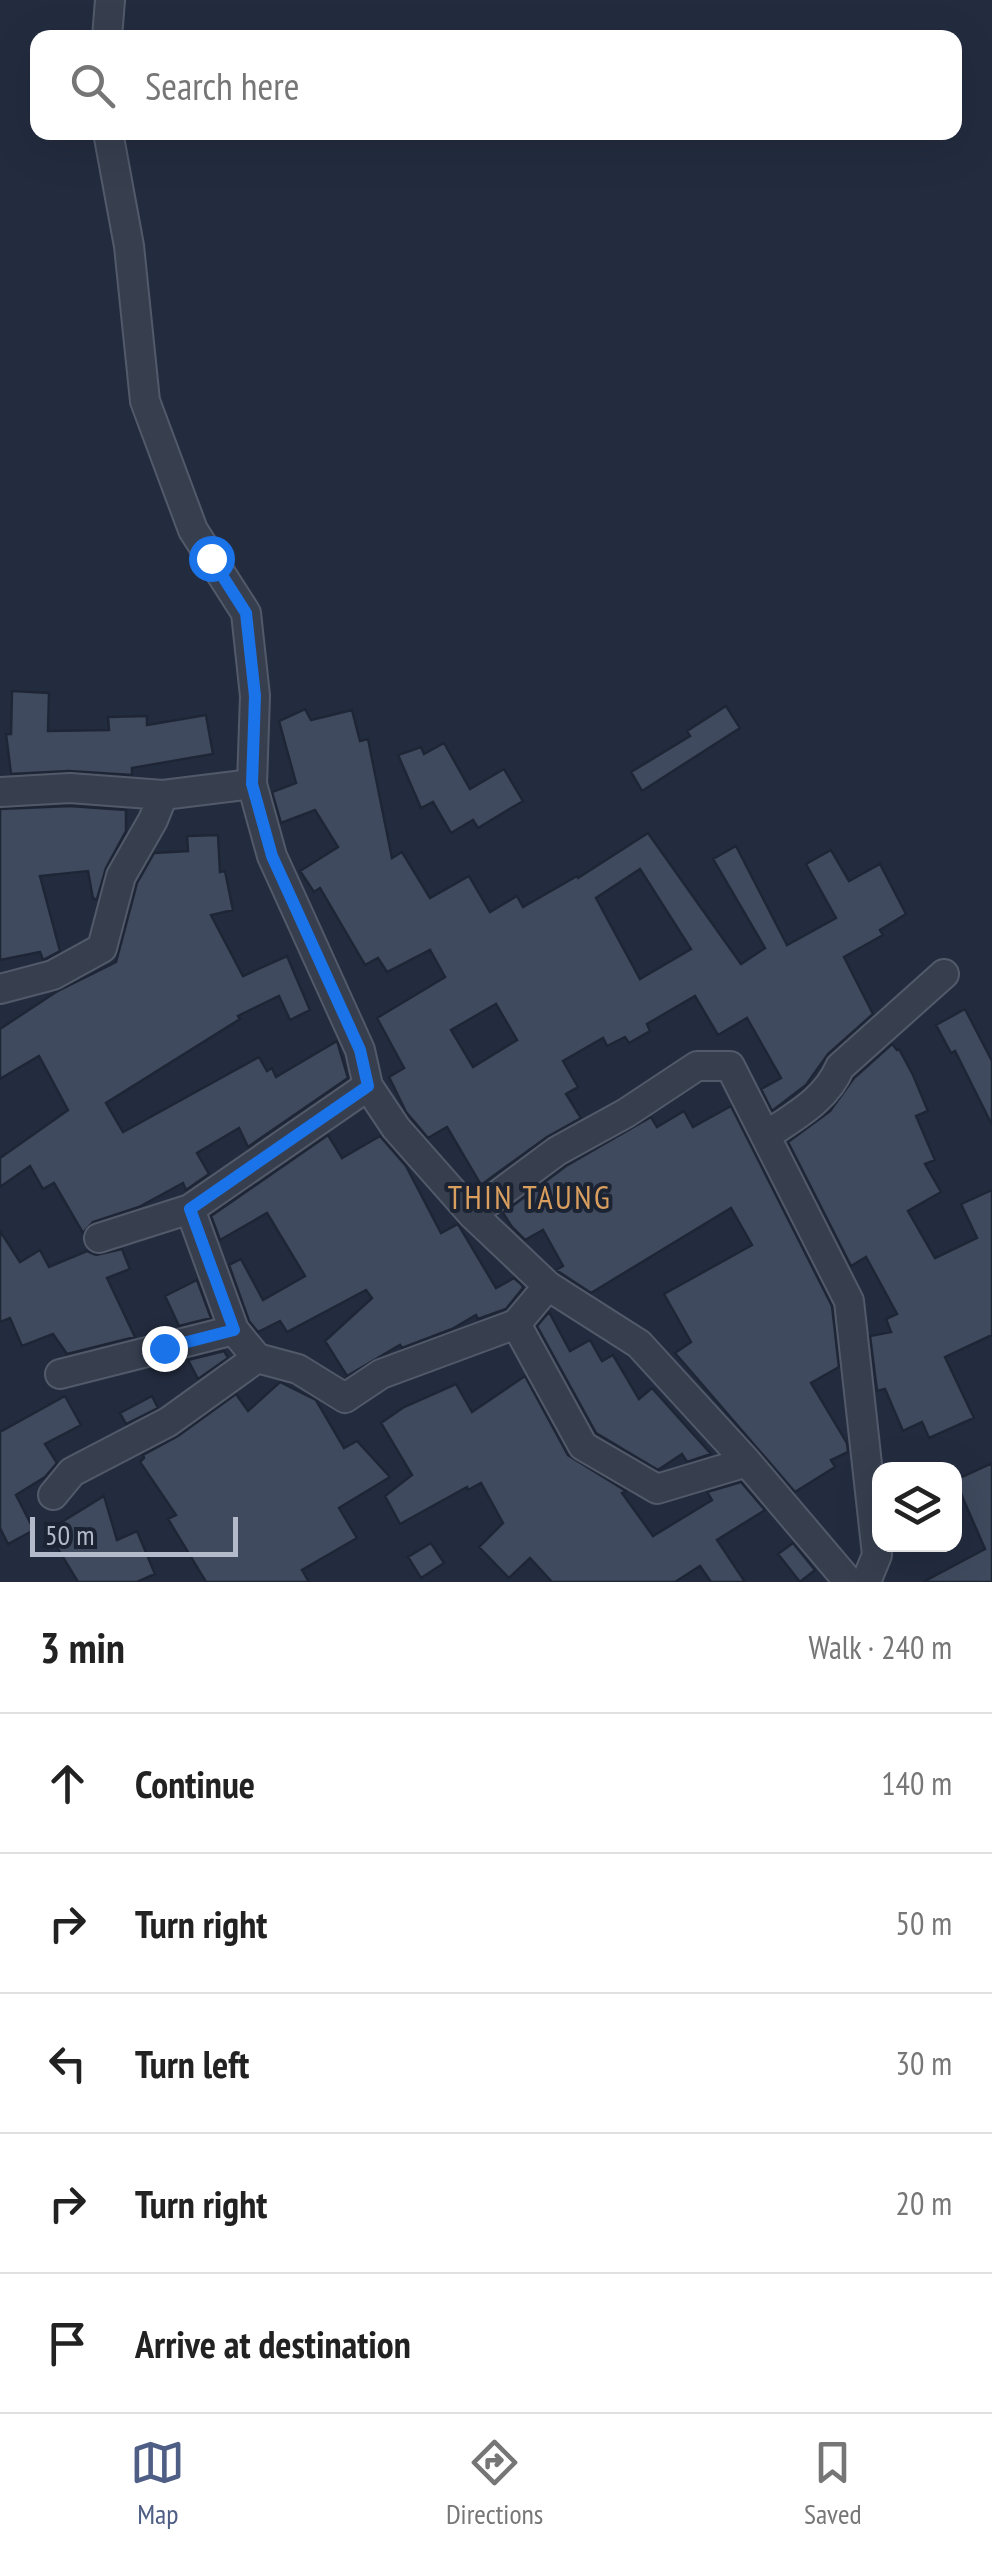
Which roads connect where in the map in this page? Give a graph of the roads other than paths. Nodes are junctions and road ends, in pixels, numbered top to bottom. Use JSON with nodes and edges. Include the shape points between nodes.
{"nodes":[{"id":1,"x":110,"y":0,"type":"edge"},
{"id":2,"x":108,"y":30,"type":"edge"},
{"id":3,"x":109,"y":140,"type":"edge"},
{"id":4,"x":252,"y":784,"type":"junction"},
{"id":5,"x":0,"y":792,"type":"edge"},
{"id":6,"x":163,"y":795,"type":"junction"},
{"id":7,"x":944,"y":974,"type":"dead end"},
{"id":8,"x":0,"y":989,"type":"edge"},
{"id":9,"x":368,"y":1086,"type":"junction"},
{"id":10,"x":767,"y":1135,"type":"junction"},
{"id":11,"x":190,"y":1209,"type":"junction"},
{"id":12,"x":472,"y":1214,"type":"junction"},
{"id":13,"x":98,"y":1238,"type":"dead end"},
{"id":14,"x":548,"y":1286,"type":"junction"},
{"id":15,"x":516,"y":1324,"type":"junction"},
{"id":16,"x":234,"y":1330,"type":"junction"},
{"id":17,"x":257,"y":1358,"type":"junction"},
{"id":18,"x":60,"y":1374,"type":"dead end"},
{"id":19,"x":747,"y":1462,"type":"junction"},
{"id":20,"x":53,"y":1495,"type":"dead end"},
{"id":21,"x":849,"y":1582,"type":"edge"},
{"id":22,"x":866,"y":1582,"type":"edge"}],
"edges":[{"from":1,"to":2,"type":"street"},
{"from":3,"to":4,"type":"street","via":[[144,401],[194,530],[246,613],[255,696]]},
{"from":4,"to":6,"type":"street"},
{"from":4,"to":9,"type":"street","via":[[272,856],[360,1050]]},
{"from":5,"to":6,"type":"street","via":[[70,788]]},
{"from":6,"to":8,"type":"street","via":[[121,876],[102,948],[52,975]]},
{"from":7,"to":10,"type":"street","via":[[840,1067],[816,1101]]},
{"from":9,"to":11,"type":"street"},
{"from":9,"to":12,"type":"street"},
{"from":10,"to":12,"type":"street","via":[[730,1066],[697,1066],[557,1152]]},
{"from":10,"to":22,"type":"street","via":[[849,1301],[876,1555]]},
{"from":11,"to":13,"type":"street"},
{"from":11,"to":16,"type":"street"},
{"from":12,"to":14,"type":"street"},
{"from":14,"to":15,"type":"street"},
{"from":14,"to":19,"type":"street","via":[[639,1344]]},
{"from":15,"to":17,"type":"street","via":[[380,1374],[345,1398],[298,1369]]},
{"from":15,"to":19,"type":"street","via":[[583,1446],[657,1489]]},
{"from":16,"to":17,"type":"street"},
{"from":16,"to":18,"type":"street"},
{"from":17,"to":20,"type":"street","via":[[168,1422],[72,1472]]},
{"from":19,"to":21,"type":"street"}]}
